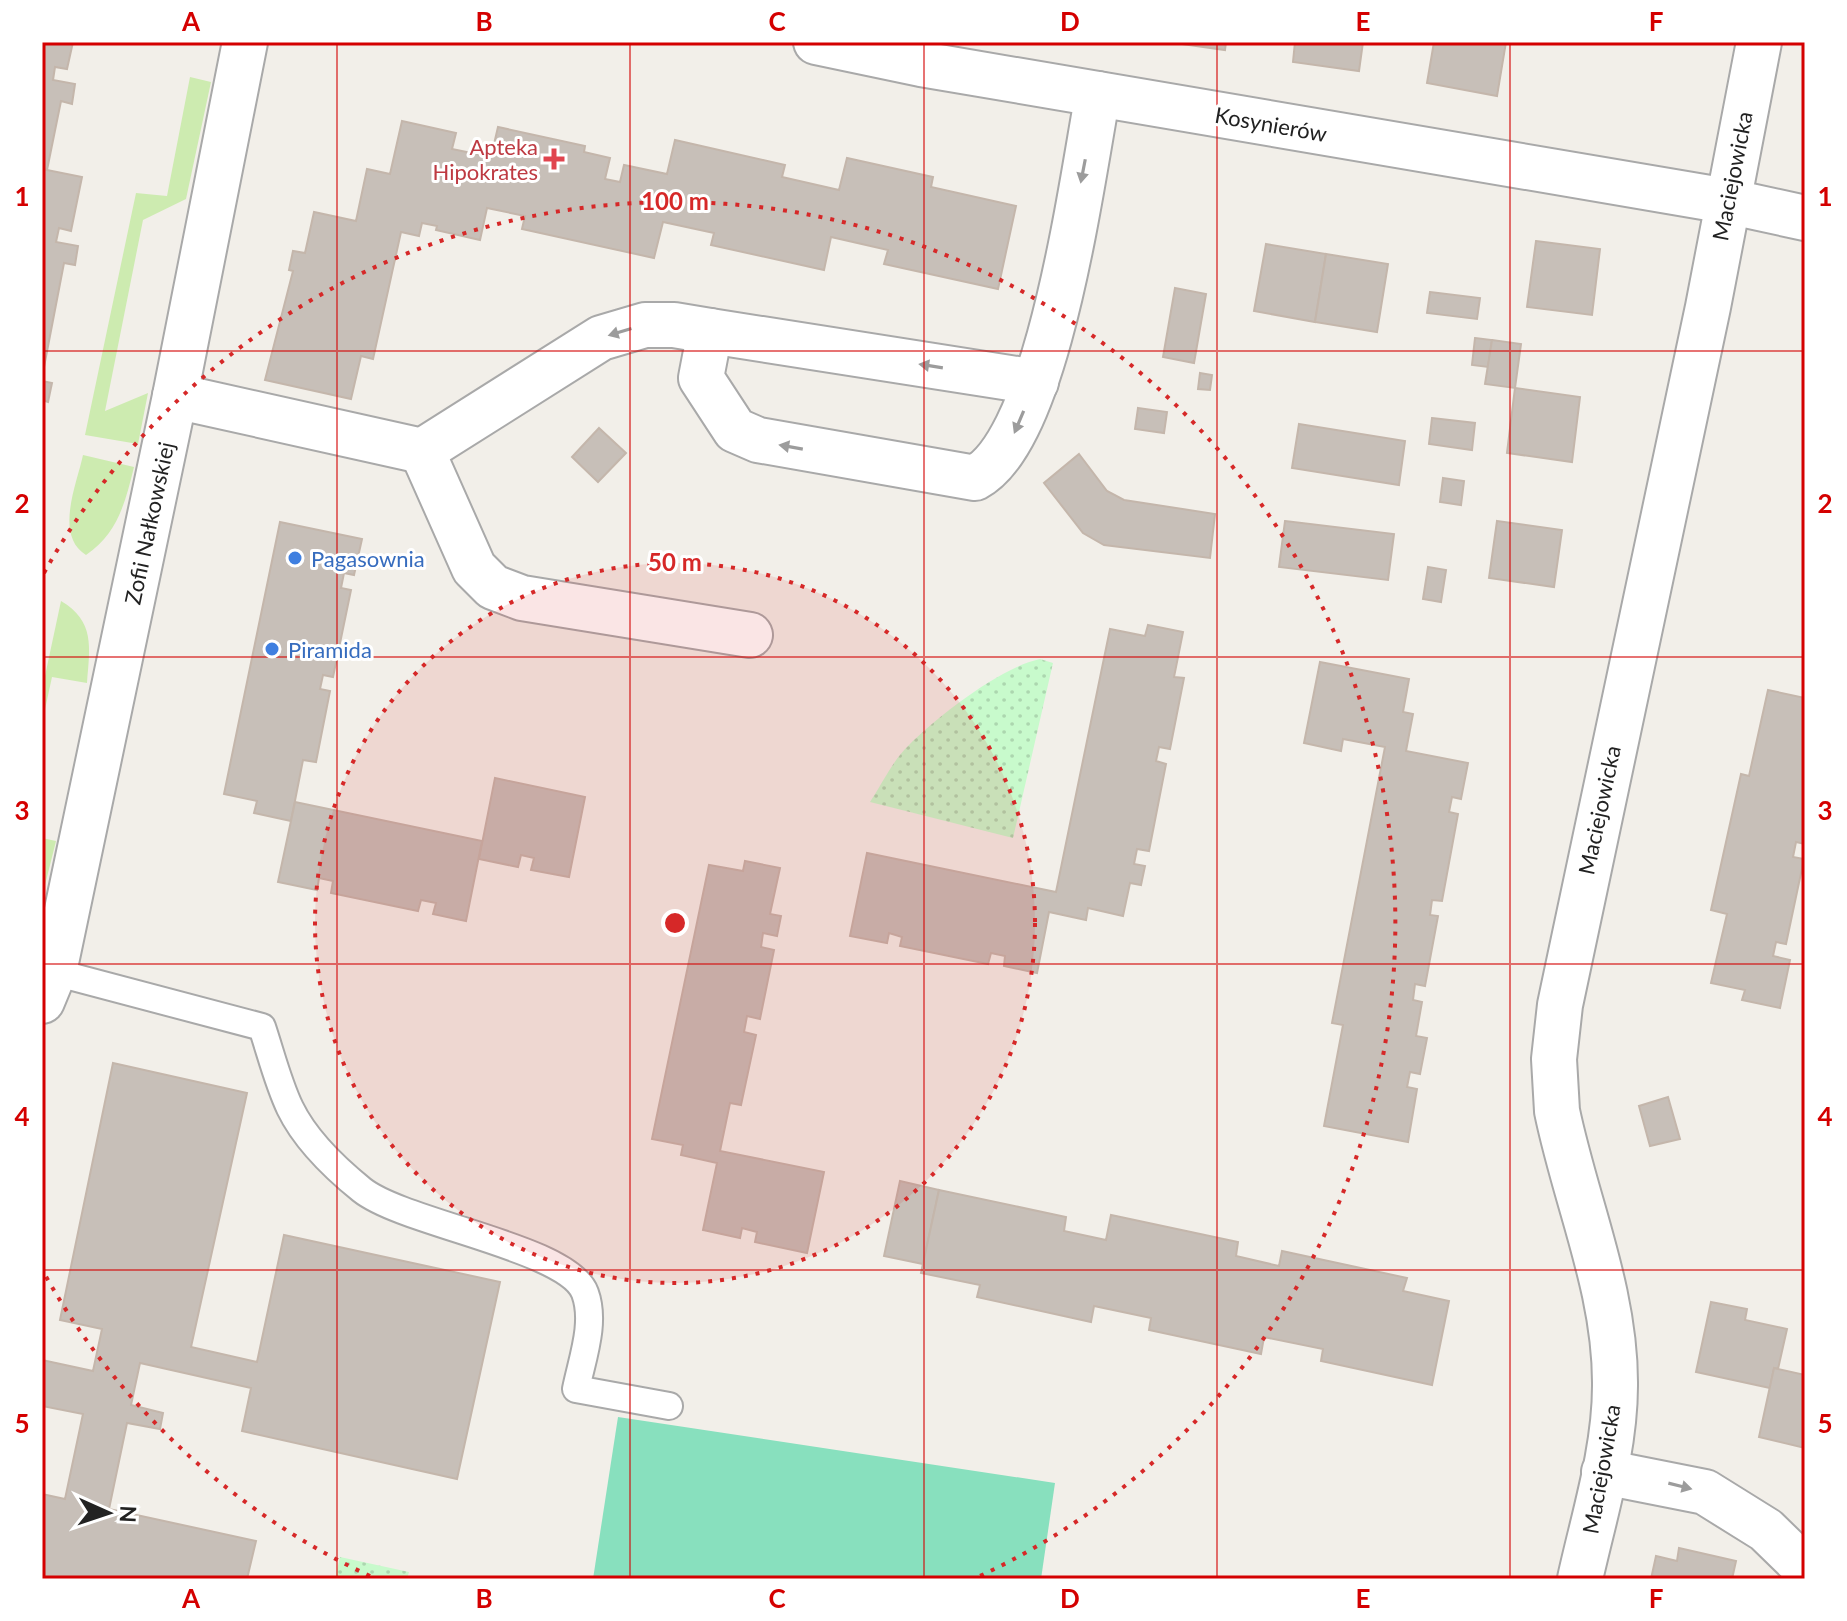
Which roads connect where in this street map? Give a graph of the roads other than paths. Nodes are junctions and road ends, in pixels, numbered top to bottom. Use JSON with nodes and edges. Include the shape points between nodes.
{"nodes":[{"id":1,"x":245,"y":42,"type":"edge"},
{"id":2,"x":816,"y":42,"type":"edge"},
{"id":3,"x":1759,"y":42,"type":"edge"},
{"id":4,"x":924,"y":53,"type":"edge"},
{"id":5,"x":1098,"y":94,"type":"junction"},
{"id":6,"x":1727,"y":201,"type":"junction"},
{"id":7,"x":1805,"y":218,"type":"edge"},
{"id":8,"x":710,"y":331,"type":"junction"},
{"id":9,"x":1036,"y":382,"type":"junction"},
{"id":10,"x":175,"y":396,"type":"junction"},
{"id":11,"x":422,"y":451,"type":"junction"},
{"id":12,"x":750,"y":635,"type":"dead end"},
{"id":13,"x":48,"y":986,"type":"edge"},
{"id":14,"x":669,"y":1406,"type":"dead end"},
{"id":15,"x":1604,"y":1472,"type":"junction"},
{"id":16,"x":1805,"y":1568,"type":"edge"},
{"id":17,"x":1580,"y":1579,"type":"edge"}],
"edges":[{"from":1,"to":10,"type":"street","name":"Zofii Nałkowskiej"},
{"from":2,"to":4,"type":"street","name":"Kosynierów"},
{"from":3,"to":6,"type":"street","name":"Maciejowicka"},
{"from":4,"to":5,"type":"street","name":"Kosynierów"},
{"from":5,"to":6,"type":"street","name":"Kosynierów"},
{"from":5,"to":9,"type":"street","one_way":true,"via":[[1052,329]]},
{"from":6,"to":7,"type":"street","name":"Kosynierów"},
{"from":6,"to":15,"type":"street","name":"Maciejowicka","via":[[1556,1030],[1557,1111],[1594,1249],[1613,1348],[1615,1388]]},
{"from":9,"to":8,"type":"street","one_way":true},
{"from":9,"to":8,"type":"street","one_way":true,"via":[[1011,441],[988,471],[975,478],[954,477],[758,440],[735,430],[701,378]]},
{"from":8,"to":11,"type":"street","one_way":true,"via":[[645,325],[601,338]]},
{"from":10,"to":11,"type":"street"},
{"from":10,"to":13,"type":"street","name":"Zofii Nałkowskiej"},
{"from":11,"to":12,"type":"street","via":[[474,568],[493,587],[522,598]]},
{"from":13,"to":14,"type":"lane","via":[[262,1027],[291,1109],[319,1149],[364,1192],[562,1268],[585,1291],[590,1321],[576,1389]]},
{"from":15,"to":16,"type":"street","one_way":true,"via":[[1705,1492],[1766,1530]]},
{"from":15,"to":17,"type":"street","name":"Maciejowicka"}]}
